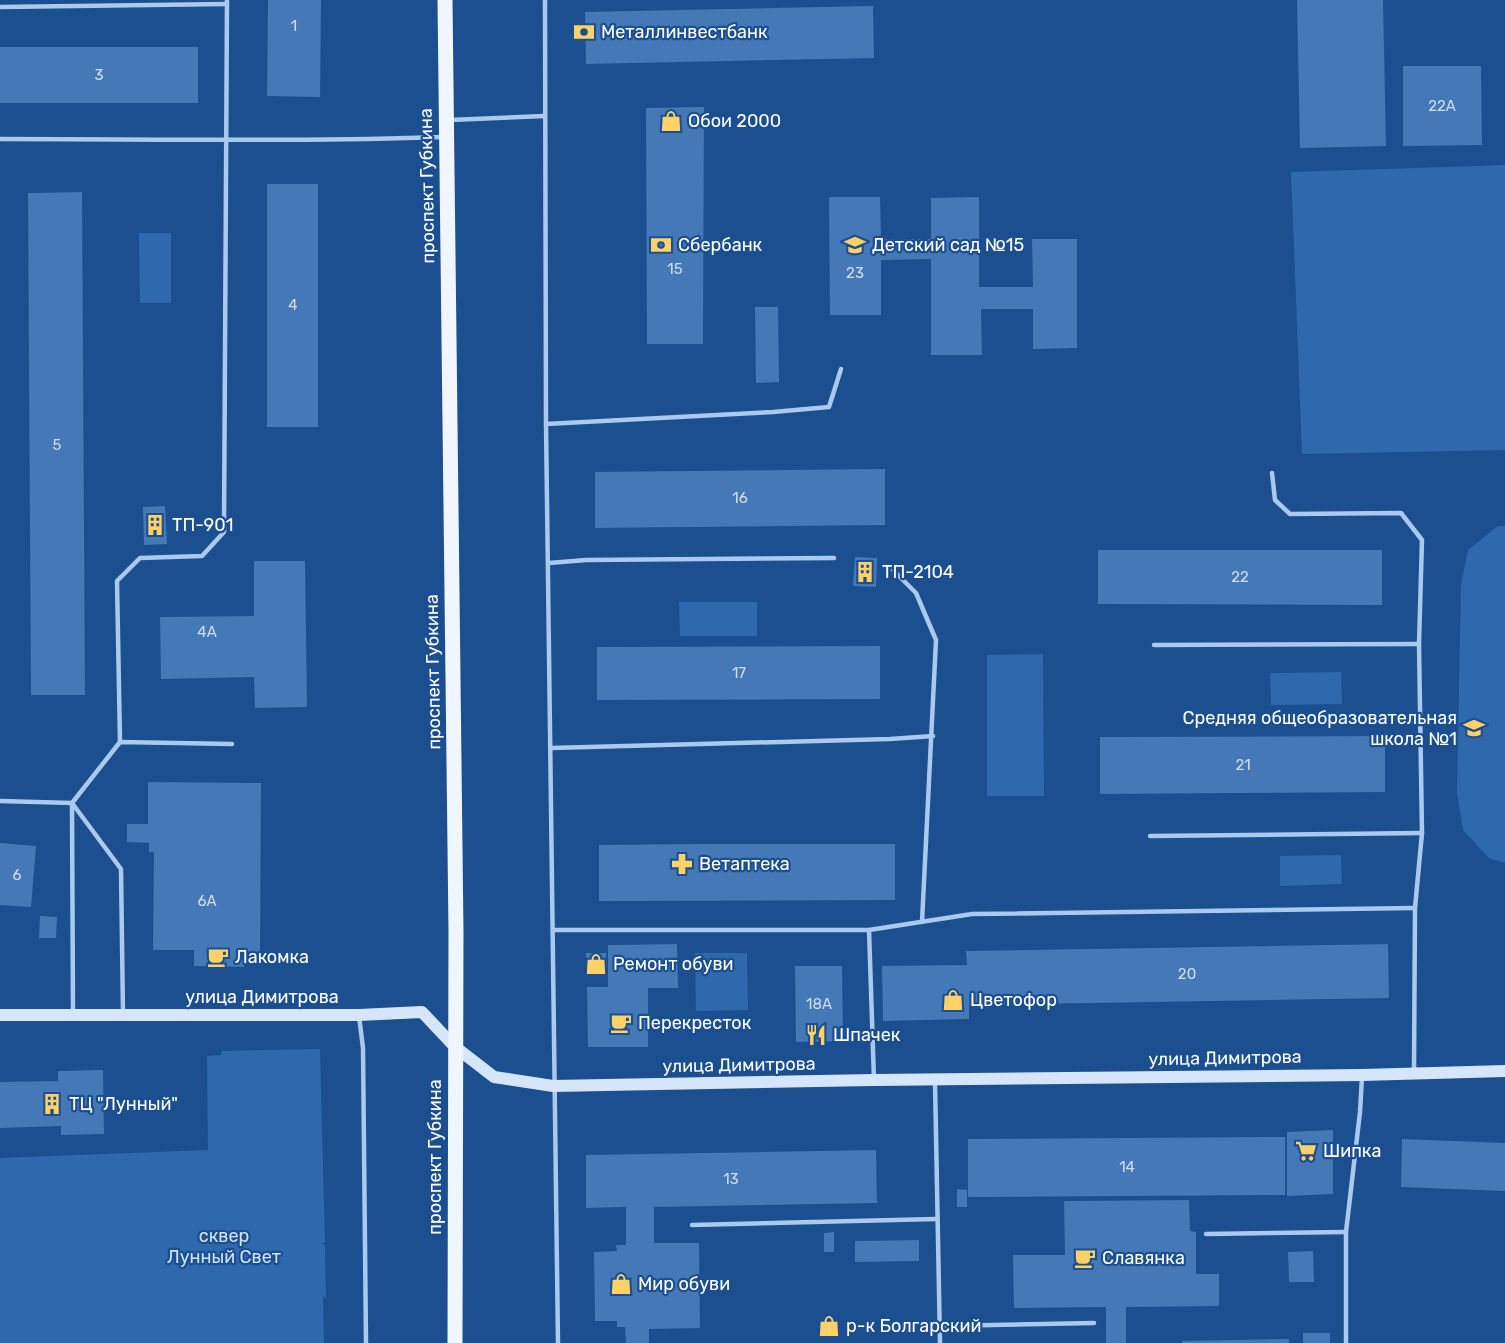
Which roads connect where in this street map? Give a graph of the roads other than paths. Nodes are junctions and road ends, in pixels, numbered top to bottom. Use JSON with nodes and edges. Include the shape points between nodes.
{"nodes":[{"id":1,"x":444,"y":0,"type":"edge"},
{"id":2,"x":545,"y":0,"type":"edge"},
{"id":3,"x":227,"y":2,"type":"edge"},
{"id":4,"x":0,"y":7,"type":"edge"},
{"id":5,"x":544,"y":117,"type":"junction"},
{"id":6,"x":446,"y":120,"type":"junction"},
{"id":7,"x":445,"y":137,"type":"junction"},
{"id":8,"x":226,"y":138,"type":"junction"},
{"id":9,"x":0,"y":139,"type":"edge"},
{"id":10,"x":841,"y":369,"type":"dead end"},
{"id":11,"x":546,"y":424,"type":"junction"},
{"id":12,"x":1272,"y":473,"type":"dead end"},
{"id":13,"x":834,"y":558,"type":"dead end"},
{"id":14,"x":549,"y":563,"type":"junction"},
{"id":15,"x":893,"y":570,"type":"dead end"},
{"id":16,"x":1419,"y":644,"type":"junction"},
{"id":17,"x":1154,"y":645,"type":"dead end"},
{"id":18,"x":933,"y":736,"type":"junction"},
{"id":19,"x":120,"y":742,"type":"junction"},
{"id":20,"x":232,"y":744,"type":"dead end"},
{"id":21,"x":551,"y":748,"type":"junction"},
{"id":22,"x":0,"y":801,"type":"edge"},
{"id":23,"x":72,"y":804,"type":"junction"},
{"id":24,"x":1422,"y":833,"type":"junction"},
{"id":25,"x":1150,"y":836,"type":"dead end"},
{"id":26,"x":1415,"y":908,"type":"junction"},
{"id":27,"x":922,"y":922,"type":"junction"},
{"id":28,"x":554,"y":930,"type":"junction"},
{"id":29,"x":870,"y":930,"type":"junction"},
{"id":30,"x":73,"y":1014,"type":"junction"},
{"id":31,"x":123,"y":1014,"type":"junction"},
{"id":32,"x":0,"y":1015,"type":"edge"},
{"id":33,"x":358,"y":1015,"type":"junction"},
{"id":34,"x":454,"y":1046,"type":"junction"},
{"id":35,"x":1505,"y":1071,"type":"edge"},
{"id":36,"x":1414,"y":1074,"type":"junction"},
{"id":37,"x":1362,"y":1075,"type":"junction"},
{"id":38,"x":934,"y":1079,"type":"junction"},
{"id":39,"x":874,"y":1080,"type":"junction"},
{"id":40,"x":553,"y":1086,"type":"junction"},
{"id":41,"x":936,"y":1219,"type":"junction"},
{"id":42,"x":692,"y":1225,"type":"dead end"},
{"id":43,"x":1346,"y":1232,"type":"junction"},
{"id":44,"x":1206,"y":1234,"type":"dead end"},
{"id":45,"x":1094,"y":1323,"type":"dead end"},
{"id":46,"x":940,"y":1326,"type":"junction"},
{"id":47,"x":366,"y":1343,"type":"edge"},
{"id":48,"x":454,"y":1343,"type":"edge"},
{"id":49,"x":558,"y":1343,"type":"edge"},
{"id":50,"x":940,"y":1343,"type":"edge"},
{"id":51,"x":1346,"y":1343,"type":"edge"}],
"edges":[{"from":1,"to":6,"type":"main road","name":"проспект Губкина"},
{"from":2,"to":5,"type":"lane"},
{"from":3,"to":4,"type":"lane"},
{"from":3,"to":8,"type":"lane"},
{"from":5,"to":6,"type":"lane"},
{"from":5,"to":11,"type":"lane"},
{"from":6,"to":7,"type":"main road","name":"проспект Губкина"},
{"from":7,"to":8,"type":"lane"},
{"from":7,"to":34,"type":"main road","name":"проспект Губкина","via":[[456,932]]},
{"from":8,"to":9,"type":"lane"},
{"from":8,"to":19,"type":"lane","via":[[224,532],[202,556],[140,558],[117,581]]},
{"from":10,"to":11,"type":"lane","via":[[829,406]]},
{"from":11,"to":14,"type":"lane"},
{"from":12,"to":16,"type":"lane","via":[[1275,500],[1290,514],[1401,513],[1422,540]]},
{"from":13,"to":14,"type":"lane"},
{"from":14,"to":21,"type":"lane"},
{"from":15,"to":18,"type":"lane","via":[[916,593],[936,640]]},
{"from":16,"to":17,"type":"lane"},
{"from":16,"to":24,"type":"lane"},
{"from":18,"to":21,"type":"lane"},
{"from":18,"to":27,"type":"lane"},
{"from":19,"to":20,"type":"lane"},
{"from":19,"to":23,"type":"lane"},
{"from":21,"to":28,"type":"lane"},
{"from":22,"to":23,"type":"lane"},
{"from":23,"to":30,"type":"lane"},
{"from":23,"to":31,"type":"lane","via":[[121,869]]},
{"from":24,"to":25,"type":"lane"},
{"from":24,"to":26,"type":"lane"},
{"from":26,"to":27,"type":"lane","via":[[972,914]]},
{"from":26,"to":36,"type":"lane"},
{"from":27,"to":29,"type":"lane"},
{"from":28,"to":29,"type":"lane"},
{"from":28,"to":40,"type":"lane"},
{"from":29,"to":39,"type":"lane"},
{"from":30,"to":31,"type":"main road","name":"улица Димитрова"},
{"from":30,"to":32,"type":"main road","name":"улица Димитрова"},
{"from":31,"to":33,"type":"main road","name":"улица Димитрова"},
{"from":33,"to":34,"type":"main road","name":"улица Димитрова","via":[[422,1012]]},
{"from":33,"to":47,"type":"lane","via":[[363,1048]]},
{"from":34,"to":40,"type":"main road","name":"улица Димитрова","via":[[494,1077]]},
{"from":34,"to":48,"type":"main road","name":"проспект Губкина"},
{"from":35,"to":36,"type":"main road","name":"улица Димитрова"},
{"from":36,"to":37,"type":"main road","name":"улица Димитрова"},
{"from":37,"to":38,"type":"main road","name":"улица Димитрова"},
{"from":37,"to":43,"type":"lane"},
{"from":38,"to":39,"type":"main road","name":"улица Димитрова"},
{"from":38,"to":41,"type":"lane"},
{"from":39,"to":40,"type":"main road","name":"улица Димитрова"},
{"from":40,"to":49,"type":"lane"},
{"from":41,"to":42,"type":"lane"},
{"from":41,"to":46,"type":"lane"},
{"from":43,"to":44,"type":"lane"},
{"from":43,"to":51,"type":"lane"},
{"from":45,"to":46,"type":"lane"},
{"from":46,"to":50,"type":"lane"}]}
